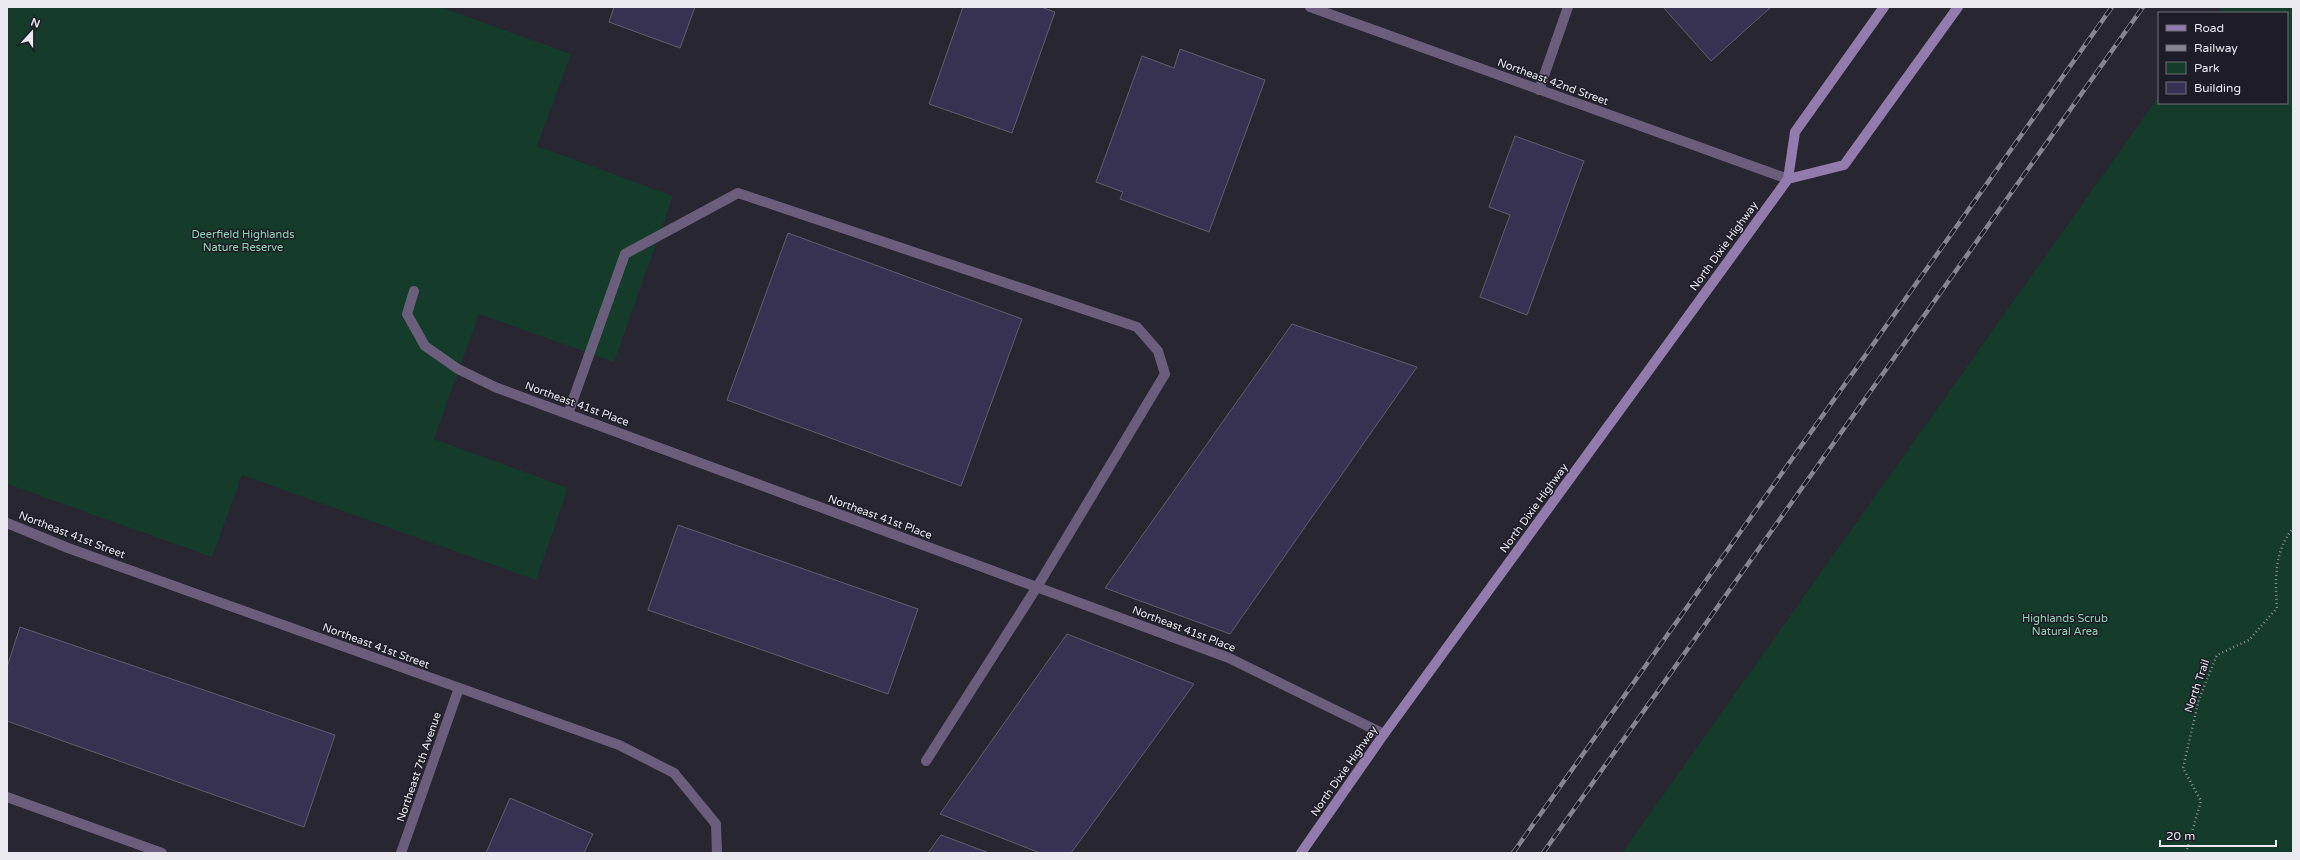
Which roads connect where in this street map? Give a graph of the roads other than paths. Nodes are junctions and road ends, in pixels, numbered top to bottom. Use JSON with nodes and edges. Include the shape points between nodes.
{"nodes":[{"id":1,"x":1310,"y":7,"type":"edge"},
{"id":2,"x":1568,"y":7,"type":"edge"},
{"id":3,"x":1884,"y":7,"type":"edge"},
{"id":4,"x":1958,"y":7,"type":"edge"},
{"id":5,"x":1539,"y":90,"type":"junction"},
{"id":6,"x":1788,"y":179,"type":"junction"},
{"id":7,"x":414,"y":291,"type":"dead end"},
{"id":8,"x":568,"y":414,"type":"junction"},
{"id":9,"x":7,"y":523,"type":"edge"},
{"id":10,"x":1037,"y":587,"type":"junction"},
{"id":11,"x":459,"y":688,"type":"junction"},
{"id":12,"x":1384,"y":734,"type":"junction"},
{"id":13,"x":926,"y":761,"type":"dead end"},
{"id":14,"x":7,"y":797,"type":"edge"},
{"id":15,"x":162,"y":853,"type":"edge"},
{"id":16,"x":401,"y":853,"type":"edge"},
{"id":17,"x":717,"y":853,"type":"edge"},
{"id":18,"x":1301,"y":853,"type":"edge"}],
"edges":[{"from":1,"to":5,"type":"street","name":"Northeast 42nd Street"},
{"from":2,"to":5,"type":"street"},
{"from":3,"to":6,"type":"main road","name":"North Dixie Highway","via":[[1795,132]]},
{"from":4,"to":6,"type":"main road","via":[[1844,165]]},
{"from":5,"to":6,"type":"street","name":"Northeast 42nd Street"},
{"from":6,"to":12,"type":"main road","name":"North Dixie Highway"},
{"from":7,"to":8,"type":"street","name":"Northeast 41st Place","via":[[407,314],[425,346],[476,378]]},
{"from":8,"to":10,"type":"street","name":"Northeast 41st Place"},
{"from":8,"to":10,"type":"street","via":[[625,254],[738,193],[1137,328],[1158,351],[1165,374]]},
{"from":9,"to":11,"type":"street","name":"Northeast 41st Street","via":[[68,548]]},
{"from":10,"to":12,"type":"street","name":"Northeast 41st Place","via":[[1229,658]]},
{"from":10,"to":13,"type":"street"},
{"from":11,"to":16,"type":"street","name":"Northeast 7th Avenue"},
{"from":11,"to":17,"type":"street","name":"Northeast 41st Street","via":[[619,745],[674,773],[716,824]]},
{"from":12,"to":18,"type":"main road","name":"North Dixie Highway"},
{"from":14,"to":15,"type":"street"}]}
